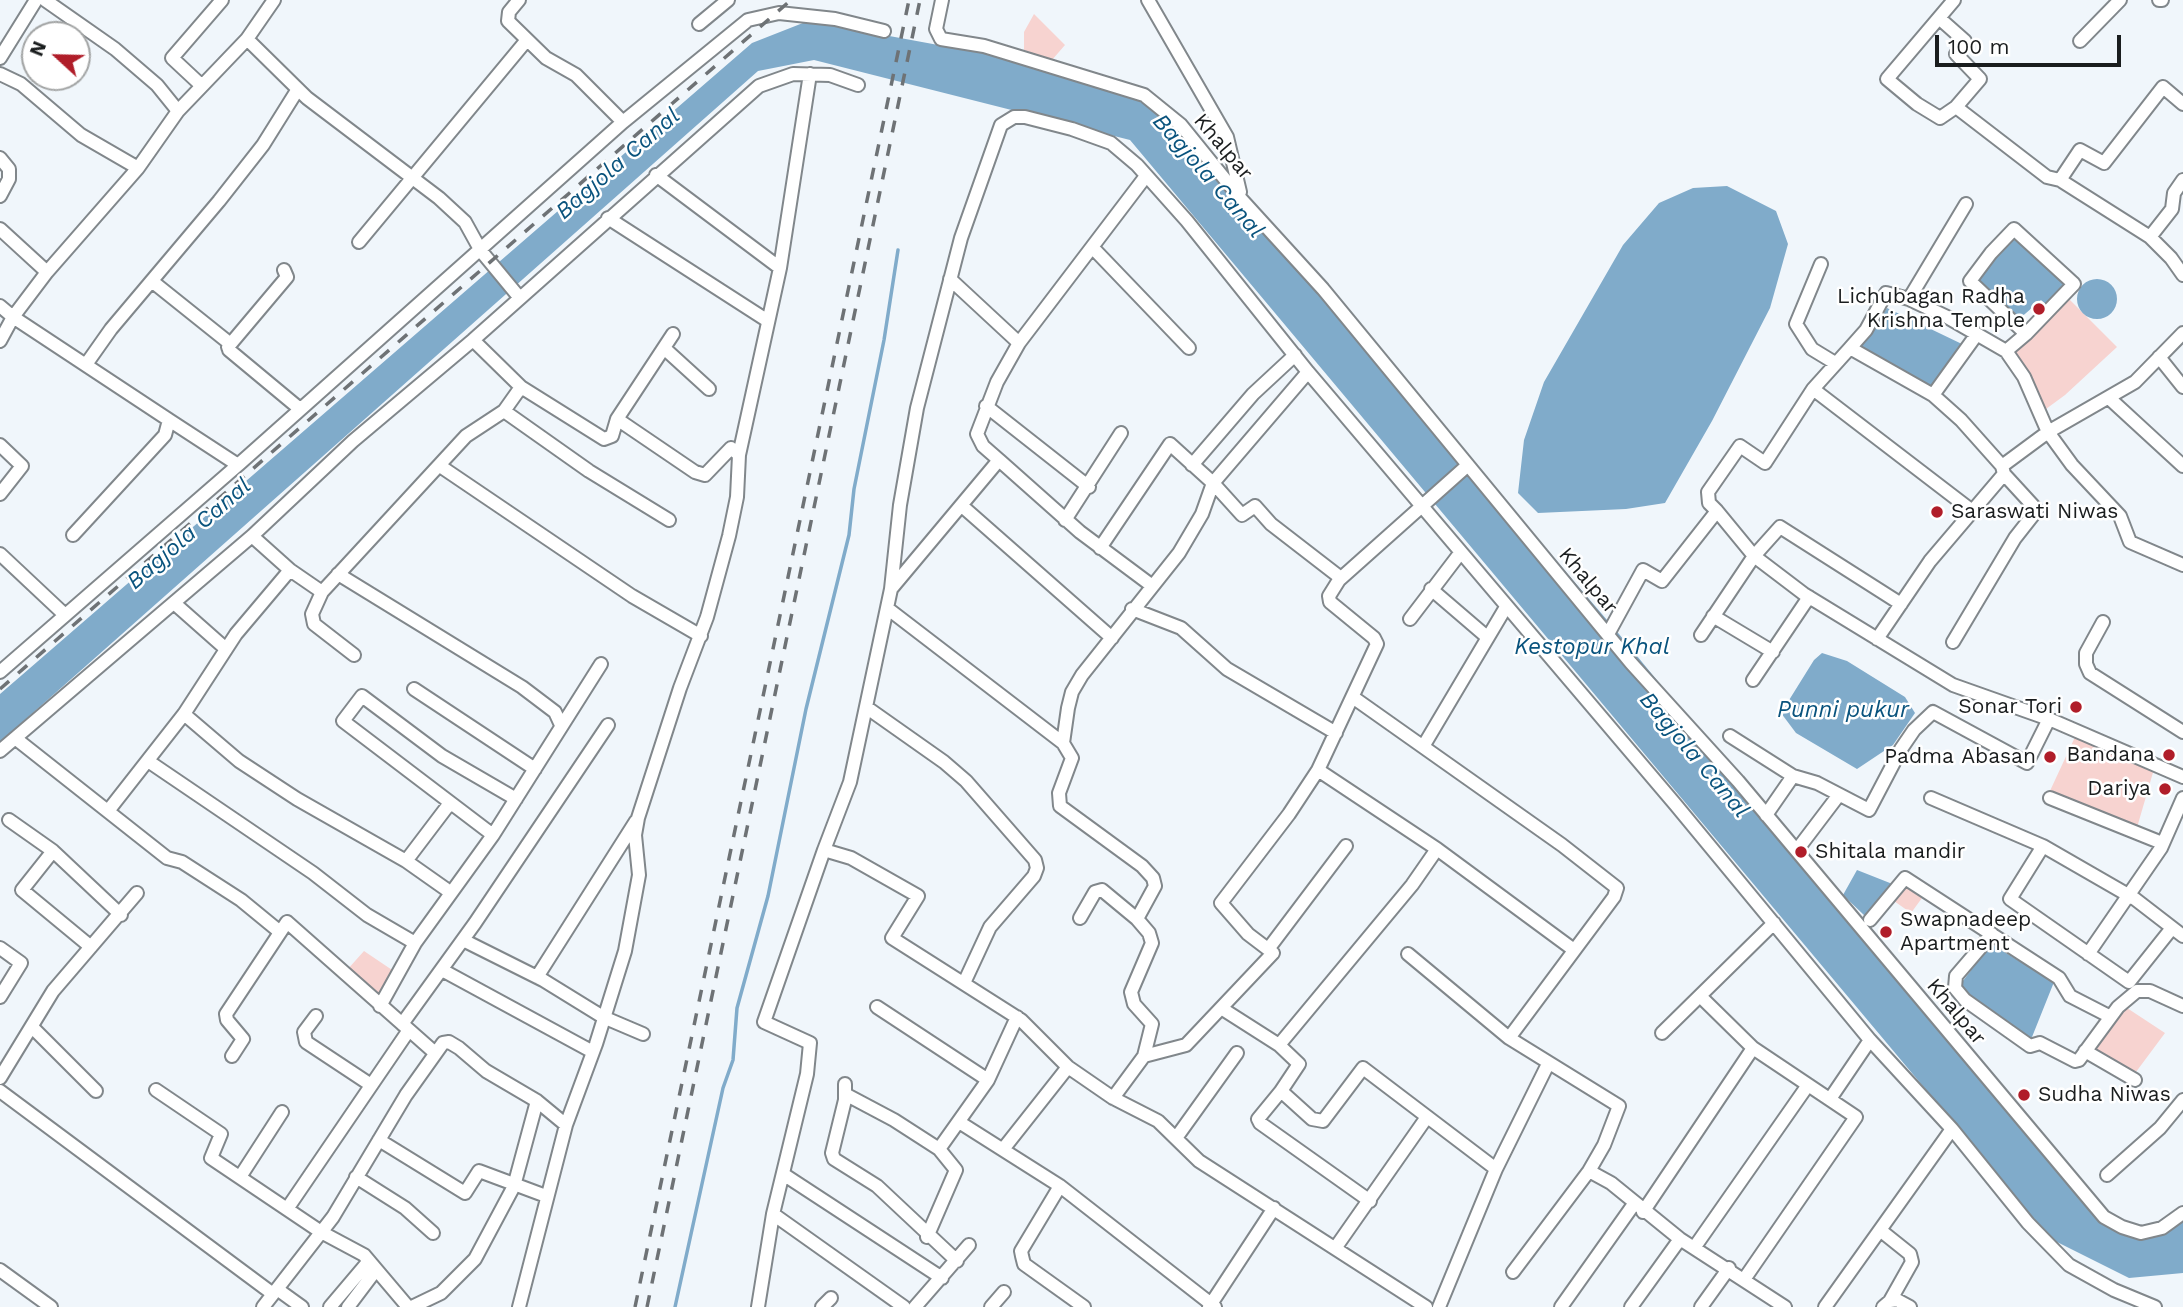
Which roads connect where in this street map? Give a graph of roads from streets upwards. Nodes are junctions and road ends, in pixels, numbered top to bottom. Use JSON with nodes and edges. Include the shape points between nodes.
{"nodes":[{"id":1,"x":36,"y":0,"type":"edge"},
{"id":2,"x":45,"y":0,"type":"edge"},
{"id":3,"x":222,"y":0,"type":"edge"},
{"id":4,"x":274,"y":0,"type":"edge"},
{"id":5,"x":519,"y":0,"type":"edge"},
{"id":6,"x":728,"y":0,"type":"edge"},
{"id":7,"x":942,"y":0,"type":"edge"},
{"id":8,"x":1148,"y":0,"type":"edge"},
{"id":9,"x":1954,"y":0,"type":"edge"},
{"id":10,"x":2120,"y":0,"type":"edge"},
{"id":11,"x":1939,"y":18,"type":"junction"},
{"id":12,"x":699,"y":24,"type":"dead end"},
{"id":13,"x":884,"y":31,"type":"dead end"},
{"id":14,"x":247,"y":39,"type":"junction"},
{"id":15,"x":2080,"y":40,"type":"dead end"},
{"id":16,"x":526,"y":41,"type":"junction"},
{"id":17,"x":0,"y":58,"type":"edge"},
{"id":18,"x":0,"y":74,"type":"edge"},
{"id":19,"x":810,"y":74,"type":"junction"},
{"id":20,"x":858,"y":85,"type":"dead end"},
{"id":21,"x":202,"y":86,"type":"junction"},
{"id":22,"x":298,"y":89,"type":"junction"},
{"id":23,"x":2183,"y":104,"type":"edge"},
{"id":24,"x":1956,"y":107,"type":"junction"},
{"id":25,"x":178,"y":111,"type":"junction"},
{"id":26,"x":623,"y":122,"type":"junction"},
{"id":27,"x":0,"y":158,"type":"edge"},
{"id":28,"x":138,"y":168,"type":"junction"},
{"id":29,"x":656,"y":176,"type":"junction"},
{"id":30,"x":1146,"y":176,"type":"junction"},
{"id":31,"x":413,"y":178,"type":"junction"},
{"id":32,"x":2060,"y":180,"type":"junction"},
{"id":33,"x":2183,"y":180,"type":"edge"},
{"id":34,"x":0,"y":197,"type":"edge"},
{"id":35,"x":1241,"y":199,"type":"junction"},
{"id":36,"x":1966,"y":204,"type":"dead end"},
{"id":37,"x":608,"y":218,"type":"junction"},
{"id":38,"x":0,"y":229,"type":"edge"},
{"id":39,"x":2150,"y":237,"type":"junction"},
{"id":40,"x":359,"y":242,"type":"dead end"},
{"id":41,"x":1093,"y":248,"type":"junction"},
{"id":42,"x":481,"y":251,"type":"junction"},
{"id":43,"x":1821,"y":264,"type":"dead end"},
{"id":44,"x":780,"y":268,"type":"junction"},
{"id":45,"x":284,"y":270,"type":"dead end"},
{"id":46,"x":47,"y":272,"type":"junction"},
{"id":47,"x":2183,"y":275,"type":"edge"},
{"id":48,"x":950,"y":279,"type":"junction"},
{"id":49,"x":153,"y":282,"type":"junction"},
{"id":50,"x":517,"y":296,"type":"junction"},
{"id":51,"x":1909,"y":299,"type":"junction"},
{"id":52,"x":0,"y":306,"type":"edge"},
{"id":53,"x":13,"y":317,"type":"junction"},
{"id":54,"x":768,"y":321,"type":"junction"},
{"id":55,"x":2183,"y":333,"type":"edge"},
{"id":56,"x":673,"y":334,"type":"dead end"},
{"id":57,"x":1977,"y":334,"type":"junction"},
{"id":58,"x":2026,"y":334,"type":"junction"},
{"id":59,"x":473,"y":340,"type":"junction"},
{"id":60,"x":0,"y":341,"type":"edge"},
{"id":61,"x":1019,"y":343,"type":"junction"},
{"id":62,"x":228,"y":347,"type":"junction"},
{"id":63,"x":664,"y":348,"type":"junction"},
{"id":64,"x":1189,"y":348,"type":"dead end"},
{"id":65,"x":1850,"y":348,"type":"junction"},
{"id":66,"x":2006,"y":351,"type":"junction"},
{"id":67,"x":1295,"y":355,"type":"junction"},
{"id":68,"x":2159,"y":358,"type":"junction"},
{"id":69,"x":87,"y":363,"type":"junction"},
{"id":70,"x":1835,"y":363,"type":"junction"},
{"id":71,"x":1308,"y":372,"type":"junction"},
{"id":72,"x":521,"y":387,"type":"junction"},
{"id":73,"x":2183,"y":387,"type":"edge"},
{"id":74,"x":709,"y":389,"type":"dead end"},
{"id":75,"x":1812,"y":389,"type":"junction"},
{"id":76,"x":1933,"y":395,"type":"junction"},
{"id":77,"x":2109,"y":398,"type":"junction"},
{"id":78,"x":986,"y":406,"type":"junction"},
{"id":79,"x":300,"y":409,"type":"junction"},
{"id":80,"x":504,"y":411,"type":"junction"},
{"id":81,"x":617,"y":419,"type":"junction"},
{"id":82,"x":169,"y":420,"type":"junction"},
{"id":83,"x":2048,"y":432,"type":"junction"},
{"id":84,"x":1121,"y":433,"type":"dead end"},
{"id":85,"x":0,"y":445,"type":"edge"},
{"id":86,"x":739,"y":455,"type":"junction"},
{"id":87,"x":999,"y":460,"type":"junction"},
{"id":88,"x":238,"y":465,"type":"junction"},
{"id":89,"x":1192,"y":465,"type":"junction"},
{"id":90,"x":1468,"y":465,"type":"junction"},
{"id":91,"x":440,"y":466,"type":"junction"},
{"id":92,"x":2183,"y":466,"type":"edge"},
{"id":93,"x":2003,"y":470,"type":"junction"},
{"id":94,"x":1213,"y":483,"type":"junction"},
{"id":95,"x":1088,"y":487,"type":"junction"},
{"id":96,"x":0,"y":494,"type":"edge"},
{"id":97,"x":1421,"y":503,"type":"junction"},
{"id":98,"x":962,"y":506,"type":"junction"},
{"id":99,"x":1971,"y":510,"type":"junction"},
{"id":100,"x":1717,"y":511,"type":"junction"},
{"id":101,"x":669,"y":520,"type":"dead end"},
{"id":102,"x":1065,"y":520,"type":"junction"},
{"id":103,"x":73,"y":535,"type":"dead end"},
{"id":104,"x":252,"y":536,"type":"junction"},
{"id":105,"x":1100,"y":548,"type":"junction"},
{"id":106,"x":1461,"y":552,"type":"junction"},
{"id":107,"x":0,"y":554,"type":"edge"},
{"id":108,"x":1754,"y":556,"type":"junction"},
{"id":109,"x":2183,"y":565,"type":"edge"},
{"id":110,"x":290,"y":570,"type":"junction"},
{"id":111,"x":338,"y":574,"type":"junction"},
{"id":112,"x":1339,"y":580,"type":"junction"},
{"id":113,"x":1151,"y":585,"type":"junction"},
{"id":114,"x":891,"y":589,"type":"junction"},
{"id":115,"x":1431,"y":589,"type":"junction"},
{"id":116,"x":322,"y":592,"type":"junction"},
{"id":117,"x":1809,"y":597,"type":"junction"},
{"id":118,"x":174,"y":603,"type":"junction"},
{"id":119,"x":1901,"y":604,"type":"junction"},
{"id":120,"x":1506,"y":607,"type":"junction"},
{"id":121,"x":887,"y":608,"type":"junction"},
{"id":122,"x":1132,"y":610,"type":"junction"},
{"id":123,"x":65,"y":615,"type":"junction"},
{"id":124,"x":1713,"y":616,"type":"junction"},
{"id":125,"x":1410,"y":619,"type":"dead end"},
{"id":126,"x":2103,"y":622,"type":"dead end"},
{"id":127,"x":1608,"y":634,"type":"junction"},
{"id":128,"x":1701,"y":635,"type":"dead end"},
{"id":129,"x":701,"y":636,"type":"junction"},
{"id":130,"x":1487,"y":637,"type":"junction"},
{"id":131,"x":1112,"y":638,"type":"junction"},
{"id":132,"x":1877,"y":639,"type":"junction"},
{"id":133,"x":1953,"y":642,"type":"dead end"},
{"id":134,"x":226,"y":649,"type":"junction"},
{"id":135,"x":1773,"y":652,"type":"junction"},
{"id":136,"x":354,"y":655,"type":"dead end"},
{"id":137,"x":601,"y":664,"type":"dead end"},
{"id":138,"x":0,"y":672,"type":"edge"},
{"id":139,"x":1754,"y":680,"type":"dead end"},
{"id":140,"x":414,"y":689,"type":"dead end"},
{"id":141,"x":1354,"y":698,"type":"junction"},
{"id":142,"x":866,"y":707,"type":"junction"},
{"id":143,"x":184,"y":714,"type":"junction"},
{"id":144,"x":2049,"y":719,"type":"junction"},
{"id":145,"x":561,"y":725,"type":"junction"},
{"id":146,"x":608,"y":725,"type":"dead end"},
{"id":147,"x":2183,"y":732,"type":"edge"},
{"id":148,"x":1336,"y":733,"type":"junction"},
{"id":149,"x":1730,"y":736,"type":"dead end"},
{"id":150,"x":15,"y":738,"type":"junction"},
{"id":151,"x":1063,"y":743,"type":"junction"},
{"id":152,"x":1423,"y":746,"type":"junction"},
{"id":153,"x":0,"y":751,"type":"edge"},
{"id":154,"x":148,"y":761,"type":"junction"},
{"id":155,"x":536,"y":769,"type":"junction"},
{"id":156,"x":1318,"y":770,"type":"junction"},
{"id":157,"x":1793,"y":776,"type":"junction"},
{"id":158,"x":2183,"y":777,"type":"edge"},
{"id":159,"x":1838,"y":796,"type":"junction"},
{"id":160,"x":1931,"y":798,"type":"dead end"},
{"id":161,"x":2050,"y":798,"type":"dead end"},
{"id":162,"x":2183,"y":798,"type":"edge"},
{"id":163,"x":516,"y":799,"type":"junction"},
{"id":164,"x":450,"y":803,"type":"junction"},
{"id":165,"x":108,"y":811,"type":"junction"},
{"id":166,"x":1766,"y":815,"type":"junction"},
{"id":167,"x":638,"y":818,"type":"junction"},
{"id":168,"x":9,"y":820,"type":"dead end"},
{"id":169,"x":493,"y":835,"type":"junction"},
{"id":170,"x":2162,"y":843,"type":"junction"},
{"id":171,"x":1346,"y":846,"type":"dead end"},
{"id":172,"x":2043,"y":846,"type":"junction"},
{"id":173,"x":1437,"y":849,"type":"junction"},
{"id":174,"x":824,"y":850,"type":"junction"},
{"id":175,"x":1797,"y":850,"type":"junction"},
{"id":176,"x":53,"y":851,"type":"junction"},
{"id":177,"x":406,"y":861,"type":"junction"},
{"id":178,"x":450,"y":892,"type":"junction"},
{"id":179,"x":137,"y":893,"type":"dead end"},
{"id":180,"x":2128,"y":895,"type":"junction"},
{"id":181,"x":121,"y":915,"type":"junction"},
{"id":182,"x":1080,"y":918,"type":"dead end"},
{"id":183,"x":1137,"y":919,"type":"junction"},
{"id":184,"x":1870,"y":920,"type":"dead end"},
{"id":185,"x":1774,"y":923,"type":"junction"},
{"id":186,"x":280,"y":932,"type":"junction"},
{"id":187,"x":2180,"y":933,"type":"edge"},
{"id":188,"x":1992,"y":934,"type":"junction"},
{"id":189,"x":463,"y":940,"type":"junction"},
{"id":190,"x":415,"y":943,"type":"junction"},
{"id":191,"x":91,"y":947,"type":"junction"},
{"id":192,"x":0,"y":948,"type":"edge"},
{"id":193,"x":1269,"y":948,"type":"junction"},
{"id":194,"x":1574,"y":950,"type":"junction"},
{"id":195,"x":1408,"y":954,"type":"dead end"},
{"id":196,"x":2088,"y":954,"type":"junction"},
{"id":197,"x":442,"y":970,"type":"junction"},
{"id":198,"x":537,"y":978,"type":"junction"},
{"id":199,"x":964,"y":983,"type":"junction"},
{"id":200,"x":0,"y":997,"type":"edge"},
{"id":201,"x":1701,"y":997,"type":"junction"},
{"id":202,"x":380,"y":1006,"type":"junction"},
{"id":203,"x":2183,"y":1006,"type":"edge"},
{"id":204,"x":877,"y":1007,"type":"dead end"},
{"id":205,"x":1221,"y":1007,"type":"junction"},
{"id":206,"x":316,"y":1016,"type":"dead end"},
{"id":207,"x":2109,"y":1016,"type":"junction"},
{"id":208,"x":603,"y":1017,"type":"junction"},
{"id":209,"x":1017,"y":1017,"type":"junction"},
{"id":210,"x":406,"y":1027,"type":"junction"},
{"id":211,"x":33,"y":1028,"type":"junction"},
{"id":212,"x":1662,"y":1033,"type":"dead end"},
{"id":213,"x":642,"y":1034,"type":"dead end"},
{"id":214,"x":1509,"y":1038,"type":"junction"},
{"id":215,"x":1870,"y":1040,"type":"junction"},
{"id":216,"x":1279,"y":1045,"type":"junction"},
{"id":217,"x":1753,"y":1048,"type":"junction"},
{"id":218,"x":2085,"y":1051,"type":"junction"},
{"id":219,"x":434,"y":1052,"type":"junction"},
{"id":220,"x":593,"y":1052,"type":"junction"},
{"id":221,"x":1237,"y":1053,"type":"dead end"},
{"id":222,"x":232,"y":1056,"type":"dead end"},
{"id":223,"x":1144,"y":1056,"type":"junction"},
{"id":224,"x":1548,"y":1064,"type":"junction"},
{"id":225,"x":1068,"y":1067,"type":"junction"},
{"id":226,"x":0,"y":1078,"type":"edge"},
{"id":227,"x":988,"y":1080,"type":"junction"},
{"id":228,"x":2135,"y":1080,"type":"dead end"},
{"id":229,"x":372,"y":1085,"type":"junction"},
{"id":230,"x":1808,"y":1085,"type":"junction"},
{"id":231,"x":156,"y":1090,"type":"dead end"},
{"id":232,"x":0,"y":1091,"type":"edge"},
{"id":233,"x":96,"y":1091,"type":"dead end"},
{"id":234,"x":1280,"y":1091,"type":"junction"},
{"id":235,"x":1113,"y":1098,"type":"junction"},
{"id":236,"x":1830,"y":1099,"type":"junction"},
{"id":237,"x":2183,"y":1100,"type":"edge"},
{"id":238,"x":537,"y":1101,"type":"junction"},
{"id":239,"x":282,"y":1112,"type":"dead end"},
{"id":240,"x":1427,"y":1118,"type":"junction"},
{"id":241,"x":959,"y":1122,"type":"junction"},
{"id":242,"x":566,"y":1125,"type":"junction"},
{"id":243,"x":1952,"y":1129,"type":"junction"},
{"id":244,"x":1176,"y":1138,"type":"junction"},
{"id":245,"x":379,"y":1140,"type":"junction"},
{"id":246,"x":1003,"y":1147,"type":"junction"},
{"id":247,"x":939,"y":1149,"type":"junction"},
{"id":248,"x":1496,"y":1169,"type":"junction"},
{"id":249,"x":1589,"y":1171,"type":"junction"},
{"id":250,"x":783,"y":1174,"type":"junction"},
{"id":251,"x":2107,"y":1175,"type":"dead end"},
{"id":252,"x":240,"y":1177,"type":"junction"},
{"id":253,"x":356,"y":1177,"type":"junction"},
{"id":254,"x":514,"y":1184,"type":"junction"},
{"id":255,"x":1060,"y":1186,"type":"junction"},
{"id":256,"x":546,"y":1196,"type":"junction"},
{"id":257,"x":1370,"y":1201,"type":"junction"},
{"id":258,"x":1274,"y":1208,"type":"junction"},
{"id":259,"x":1638,"y":1208,"type":"junction"},
{"id":260,"x":287,"y":1209,"type":"junction"},
{"id":261,"x":2183,"y":1213,"type":"edge"},
{"id":262,"x":773,"y":1214,"type":"junction"},
{"id":263,"x":1880,"y":1230,"type":"junction"},
{"id":264,"x":321,"y":1232,"type":"junction"},
{"id":265,"x":433,"y":1233,"type":"dead end"},
{"id":266,"x":927,"y":1237,"type":"junction"},
{"id":267,"x":1680,"y":1239,"type":"junction"},
{"id":268,"x":969,"y":1245,"type":"dead end"},
{"id":269,"x":1336,"y":1247,"type":"junction"},
{"id":270,"x":1694,"y":1248,"type":"junction"},
{"id":271,"x":957,"y":1261,"type":"junction"},
{"id":272,"x":373,"y":1266,"type":"junction"},
{"id":273,"x":1729,"y":1268,"type":"junction"},
{"id":274,"x":1,"y":1272,"type":"edge"},
{"id":275,"x":1513,"y":1272,"type":"dead end"},
{"id":276,"x":942,"y":1278,"type":"junction"},
{"id":277,"x":1745,"y":1279,"type":"junction"},
{"id":278,"x":275,"y":1291,"type":"junction"},
{"id":279,"x":1004,"y":1292,"type":"dead end"},
{"id":280,"x":1886,"y":1304,"type":"edge"},
{"id":281,"x":1778,"y":1305,"type":"edge"},
{"id":282,"x":1212,"y":1306,"type":"edge"},
{"id":283,"x":51,"y":1307,"type":"edge"},
{"id":284,"x":264,"y":1307,"type":"edge"},
{"id":285,"x":302,"y":1307,"type":"edge"},
{"id":286,"x":330,"y":1307,"type":"edge"},
{"id":287,"x":348,"y":1307,"type":"edge"},
{"id":288,"x":410,"y":1307,"type":"edge"},
{"id":289,"x":519,"y":1307,"type":"edge"},
{"id":290,"x":758,"y":1307,"type":"edge"},
{"id":291,"x":904,"y":1307,"type":"edge"},
{"id":292,"x":915,"y":1307,"type":"edge"},
{"id":293,"x":991,"y":1307,"type":"edge"},
{"id":294,"x":1084,"y":1307,"type":"edge"},
{"id":295,"x":1426,"y":1307,"type":"edge"},
{"id":296,"x":1439,"y":1307,"type":"edge"},
{"id":297,"x":1561,"y":1307,"type":"edge"},
{"id":298,"x":1631,"y":1307,"type":"edge"},
{"id":299,"x":1701,"y":1307,"type":"edge"},
{"id":300,"x":1825,"y":1307,"type":"edge"},
{"id":301,"x":1910,"y":1307,"type":"edge"},
{"id":302,"x":2155,"y":1307,"type":"edge"}],
"edges":[{"from":1,"to":17,"type":"street"},
{"from":2,"to":25,"type":"street","via":[[115,49],[157,85]]},
{"from":3,"to":21,"type":"street","via":[[172,58]]},
{"from":4,"to":14,"type":"street"},
{"from":5,"to":16,"type":"street","via":[[508,21]]},
{"from":6,"to":12,"type":"street"},
{"from":7,"to":35,"type":"street","name":"Khalpar","via":[[936,29],[946,41],[984,46],[1144,96],[1181,125]]},
{"from":8,"to":35,"type":"street","via":[[1227,137]]},
{"from":9,"to":11,"type":"street"},
{"from":10,"to":15,"type":"street"},
{"from":11,"to":24,"type":"street","via":[[1965,41],[1956,54],[1980,79]]},
{"from":11,"to":24,"type":"street","via":[[1887,79],[1940,118]]},
{"from":13,"to":26,"type":"street","via":[[835,19],[779,13],[748,20]]},
{"from":14,"to":21,"type":"street"},
{"from":14,"to":22,"type":"street"},
{"from":16,"to":26,"type":"street","via":[[576,75]]},
{"from":16,"to":31,"type":"street"},
{"from":18,"to":28,"type":"street","via":[[21,84],[80,135]]},
{"from":19,"to":20,"type":"street"},
{"from":19,"to":29,"type":"street","via":[[785,76],[759,86]]},
{"from":19,"to":44,"type":"street"},
{"from":21,"to":25,"type":"street"},
{"from":22,"to":31,"type":"street"},
{"from":22,"to":49,"type":"street","via":[[262,145]]},
{"from":23,"to":32,"type":"street","via":[[2163,87],[2104,163],[2080,150]]},
{"from":24,"to":32,"type":"street","via":[[2047,177]]},
{"from":25,"to":28,"type":"street"},
{"from":26,"to":42,"type":"street"},
{"from":27,"to":34,"type":"street","via":[[9,169],[9,179]]},
{"from":28,"to":46,"type":"street"},
{"from":29,"to":37,"type":"street"},
{"from":29,"to":44,"type":"street"},
{"from":30,"to":41,"type":"street"},
{"from":30,"to":48,"type":"street","via":[[1111,143],[1025,117],[1006,121],[994,142]]},
{"from":30,"to":67,"type":"street"},
{"from":31,"to":40,"type":"street"},
{"from":31,"to":42,"type":"street","via":[[465,222]]},
{"from":32,"to":39,"type":"street"},
{"from":33,"to":39,"type":"street","via":[[2174,193],[2172,209]]},
{"from":35,"to":90,"type":"street","name":"Khalpar","via":[[1323,289]]},
{"from":36,"to":51,"type":"street"},
{"from":37,"to":50,"type":"street"},
{"from":37,"to":54,"type":"street"},
{"from":38,"to":46,"type":"street"},
{"from":39,"to":47,"type":"street"},
{"from":41,"to":61,"type":"street"},
{"from":41,"to":64,"type":"street"},
{"from":42,"to":50,"type":"street"},
{"from":42,"to":79,"type":"street"},
{"from":43,"to":70,"type":"street","via":[[1796,324],[1812,349]]},
{"from":44,"to":54,"type":"street"},
{"from":45,"to":62,"type":"street","via":[[287,277]]},
{"from":46,"to":53,"type":"street"},
{"from":48,"to":61,"type":"street"},
{"from":48,"to":114,"type":"street","via":[[917,408]]},
{"from":49,"to":62,"type":"street","via":[[228,342]]},
{"from":49,"to":69,"type":"street"},
{"from":50,"to":59,"type":"street"},
{"from":51,"to":57,"type":"street"},
{"from":51,"to":65,"type":"street","via":[[1886,293],[1866,330]]},
{"from":52,"to":53,"type":"street"},
{"from":53,"to":60,"type":"street"},
{"from":53,"to":69,"type":"street"},
{"from":54,"to":86,"type":"street"},
{"from":55,"to":68,"type":"street"},
{"from":56,"to":63,"type":"street"},
{"from":57,"to":66,"type":"street"},
{"from":57,"to":76,"type":"street"},
{"from":58,"to":58,"type":"street","via":[[2074,284],[2014,229],[1970,281]]},
{"from":58,"to":66,"type":"street"},
{"from":59,"to":72,"type":"street"},
{"from":59,"to":104,"type":"street"},
{"from":61,"to":78,"type":"street"},
{"from":62,"to":79,"type":"street"},
{"from":63,"to":74,"type":"street"},
{"from":63,"to":81,"type":"street"},
{"from":65,"to":70,"type":"street"},
{"from":65,"to":76,"type":"street"},
{"from":66,"to":83,"type":"street","via":[[2024,377]]},
{"from":67,"to":71,"type":"street"},
{"from":67,"to":89,"type":"street","via":[[1253,394]]},
{"from":68,"to":73,"type":"street"},
{"from":68,"to":77,"type":"street","via":[[2135,382]]},
{"from":69,"to":82,"type":"street"},
{"from":70,"to":75,"type":"street"},
{"from":71,"to":94,"type":"street"},
{"from":71,"to":97,"type":"street"},
{"from":72,"to":80,"type":"street"},
{"from":72,"to":81,"type":"street","via":[[604,439],[612,436]]},
{"from":75,"to":99,"type":"street"},
{"from":75,"to":100,"type":"street","via":[[1765,463],[1740,446],[1708,492],[1709,503]]},
{"from":76,"to":93,"type":"street"},
{"from":77,"to":83,"type":"street"},
{"from":77,"to":92,"type":"street"},
{"from":78,"to":87,"type":"street","via":[[977,434]]},
{"from":78,"to":95,"type":"street"},
{"from":79,"to":88,"type":"street"},
{"from":80,"to":91,"type":"street","via":[[466,436]]},
{"from":80,"to":101,"type":"street"},
{"from":81,"to":86,"type":"street","via":[[705,475],[731,448]]},
{"from":82,"to":88,"type":"street"},
{"from":82,"to":103,"type":"street","via":[[165,435]]},
{"from":83,"to":93,"type":"street"},
{"from":83,"to":109,"type":"street","via":[[2120,516],[2130,542]]},
{"from":84,"to":95,"type":"street"},
{"from":85,"to":96,"type":"street","via":[[22,466]]},
{"from":86,"to":129,"type":"street","via":[[729,536]]},
{"from":87,"to":98,"type":"street"},
{"from":87,"to":102,"type":"street"},
{"from":88,"to":123,"type":"street"},
{"from":89,"to":94,"type":"street"},
{"from":89,"to":105,"type":"street","via":[[1170,444]]},
{"from":90,"to":97,"type":"street"},
{"from":90,"to":127,"type":"street","name":"Khalpar"},
{"from":91,"to":111,"type":"street"},
{"from":91,"to":129,"type":"street","via":[[632,596]]},
{"from":93,"to":99,"type":"street"},
{"from":93,"to":133,"type":"street","via":[[2037,509]]},
{"from":94,"to":112,"type":"street","via":[[1242,515],[1255,506]]},
{"from":94,"to":113,"type":"street","via":[[1185,543]]},
{"from":95,"to":102,"type":"street"},
{"from":97,"to":106,"type":"street"},
{"from":97,"to":112,"type":"street"},
{"from":98,"to":114,"type":"street"},
{"from":98,"to":131,"type":"street"},
{"from":99,"to":119,"type":"street"},
{"from":100,"to":108,"type":"street"},
{"from":100,"to":127,"type":"street","via":[[1662,581],[1643,570]]},
{"from":102,"to":105,"type":"street"},
{"from":104,"to":110,"type":"street"},
{"from":104,"to":118,"type":"street"},
{"from":105,"to":113,"type":"street"},
{"from":106,"to":115,"type":"street"},
{"from":106,"to":120,"type":"street"},
{"from":107,"to":123,"type":"street"},
{"from":108,"to":117,"type":"street"},
{"from":108,"to":119,"type":"street","via":[[1780,527]]},
{"from":108,"to":124,"type":"street"},
{"from":110,"to":116,"type":"street"},
{"from":110,"to":134,"type":"street"},
{"from":111,"to":116,"type":"street"},
{"from":111,"to":145,"type":"street","via":[[522,687],[555,712]]},
{"from":112,"to":141,"type":"street","via":[[1330,601],[1377,644]]},
{"from":113,"to":122,"type":"street"},
{"from":114,"to":121,"type":"street"},
{"from":115,"to":125,"type":"street"},
{"from":115,"to":130,"type":"street"},
{"from":116,"to":136,"type":"street","via":[[312,614],[314,624]]},
{"from":117,"to":132,"type":"street"},
{"from":117,"to":135,"type":"street"},
{"from":118,"to":134,"type":"street"},
{"from":118,"to":150,"type":"street"},
{"from":119,"to":132,"type":"street"},
{"from":120,"to":130,"type":"street"},
{"from":120,"to":185,"type":"street"},
{"from":121,"to":142,"type":"street"},
{"from":121,"to":151,"type":"street"},
{"from":122,"to":131,"type":"street"},
{"from":122,"to":148,"type":"street","via":[[1181,628],[1227,669]]},
{"from":123,"to":138,"type":"street"},
{"from":124,"to":128,"type":"street"},
{"from":124,"to":135,"type":"street"},
{"from":126,"to":147,"type":"street","via":[[2086,653],[2090,673]]},
{"from":127,"to":166,"type":"street","name":"Khalpar"},
{"from":129,"to":167,"type":"street"},
{"from":130,"to":152,"type":"street"},
{"from":131,"to":151,"type":"street","via":[[1072,692]]},
{"from":132,"to":144,"type":"street","via":[[1953,685]]},
{"from":134,"to":143,"type":"street"},
{"from":135,"to":139,"type":"street"},
{"from":137,"to":145,"type":"street"},
{"from":140,"to":155,"type":"street"},
{"from":141,"to":148,"type":"street"},
{"from":141,"to":152,"type":"street"},
{"from":142,"to":174,"type":"street","via":[[850,782]]},
{"from":142,"to":199,"type":"street","via":[[966,781],[1035,860],[1034,876],[990,927]]},
{"from":143,"to":154,"type":"street"},
{"from":143,"to":177,"type":"street","via":[[239,761]]},
{"from":144,"to":158,"type":"street"},
{"from":144,"to":159,"type":"street","via":[[2027,763],[1933,712],[1901,749],[1869,810]]},
{"from":145,"to":155,"type":"street"},
{"from":146,"to":189,"type":"street"},
{"from":148,"to":156,"type":"street"},
{"from":149,"to":157,"type":"street"},
{"from":150,"to":153,"type":"street"},
{"from":150,"to":165,"type":"street"},
{"from":151,"to":183,"type":"street","via":[[1072,758],[1059,793],[1060,806],[1153,878],[1153,894]]},
{"from":152,"to":194,"type":"street","via":[[1617,888]]},
{"from":154,"to":165,"type":"street"},
{"from":154,"to":190,"type":"street","via":[[367,915]]},
{"from":155,"to":163,"type":"street"},
{"from":156,"to":173,"type":"street"},
{"from":156,"to":193,"type":"street","via":[[1221,903],[1248,934]]},
{"from":157,"to":159,"type":"street"},
{"from":157,"to":166,"type":"street"},
{"from":159,"to":175,"type":"street"},
{"from":160,"to":172,"type":"street"},
{"from":161,"to":170,"type":"street"},
{"from":162,"to":170,"type":"street"},
{"from":163,"to":164,"type":"street","via":[[442,757],[362,696],[343,722]]},
{"from":163,"to":169,"type":"street"},
{"from":164,"to":169,"type":"street"},
{"from":164,"to":177,"type":"street"},
{"from":165,"to":186,"type":"street","via":[[167,858],[182,862],[241,900]]},
{"from":166,"to":175,"type":"street","name":"Khalpar"},
{"from":167,"to":198,"type":"street"},
{"from":167,"to":208,"type":"street","via":[[636,888],[625,951]]},
{"from":168,"to":176,"type":"street"},
{"from":169,"to":178,"type":"street"},
{"from":170,"to":180,"type":"street"},
{"from":171,"to":193,"type":"street"},
{"from":172,"to":180,"type":"street"},
{"from":172,"to":196,"type":"street","via":[[2010,899]]},
{"from":173,"to":194,"type":"street"},
{"from":173,"to":216,"type":"street"},
{"from":174,"to":199,"type":"street","via":[[851,858],[918,896],[892,938]]},
{"from":174,"to":250,"type":"street","via":[[764,1022],[810,1042]]},
{"from":175,"to":261,"type":"street","name":"Khalpar","via":[[2104,1217],[2141,1233],[2162,1228]]},
{"from":176,"to":181,"type":"street"},
{"from":176,"to":191,"type":"street","via":[[22,890]]},
{"from":177,"to":178,"type":"street"},
{"from":178,"to":190,"type":"street"},
{"from":179,"to":181,"type":"street"},
{"from":180,"to":187,"type":"street"},
{"from":180,"to":196,"type":"street"},
{"from":181,"to":191,"type":"street"},
{"from":182,"to":183,"type":"street","via":[[1095,892],[1102,890]]},
{"from":183,"to":223,"type":"street","via":[[1152,943],[1131,992],[1134,1004],[1152,1024]]},
{"from":184,"to":188,"type":"street","via":[[1905,878]]},
{"from":185,"to":201,"type":"street"},
{"from":185,"to":215,"type":"street"},
{"from":186,"to":202,"type":"street","via":[[286,922]]},
{"from":186,"to":222,"type":"street","via":[[226,1014],[243,1039]]},
{"from":187,"to":196,"type":"street","via":[[2129,982]]},
{"from":188,"to":207,"type":"street","via":[[2059,978],[2070,996]]},
{"from":188,"to":218,"type":"street","via":[[1956,976],[1957,993],[2025,1044],[2040,1043],[2074,1061]]},
{"from":189,"to":197,"type":"street"},
{"from":189,"to":198,"type":"street"},
{"from":190,"to":202,"type":"street"},
{"from":191,"to":211,"type":"street","via":[[53,991]]},
{"from":192,"to":200,"type":"street","via":[[21,963]]},
{"from":193,"to":205,"type":"street","via":[[1273,953]]},
{"from":194,"to":214,"type":"street"},
{"from":195,"to":214,"type":"street"},
{"from":197,"to":210,"type":"street"},
{"from":197,"to":220,"type":"street"},
{"from":198,"to":208,"type":"street"},
{"from":199,"to":209,"type":"street"},
{"from":201,"to":212,"type":"street"},
{"from":201,"to":217,"type":"street"},
{"from":202,"to":210,"type":"street"},
{"from":203,"to":207,"type":"street","via":[[2150,991],[2137,991]]},
{"from":204,"to":227,"type":"street"},
{"from":205,"to":216,"type":"street"},
{"from":205,"to":223,"type":"street","via":[[1186,1045]]},
{"from":206,"to":229,"type":"street","via":[[304,1032],[306,1042]]},
{"from":207,"to":218,"type":"street"},
{"from":208,"to":213,"type":"street"},
{"from":208,"to":220,"type":"street"},
{"from":209,"to":225,"type":"street"},
{"from":209,"to":227,"type":"street"},
{"from":210,"to":219,"type":"street"},
{"from":210,"to":229,"type":"street"},
{"from":211,"to":226,"type":"street"},
{"from":211,"to":233,"type":"street"},
{"from":214,"to":224,"type":"street"},
{"from":215,"to":236,"type":"street"},
{"from":215,"to":243,"type":"street"},
{"from":216,"to":234,"type":"street","via":[[1299,1064]]},
{"from":217,"to":230,"type":"street"},
{"from":217,"to":259,"type":"street"},
{"from":218,"to":228,"type":"street"},
{"from":219,"to":238,"type":"street","via":[[449,1042]]},
{"from":219,"to":245,"type":"street"},
{"from":220,"to":242,"type":"street"},
{"from":221,"to":244,"type":"street"},
{"from":223,"to":235,"type":"street"},
{"from":224,"to":248,"type":"street"},
{"from":224,"to":249,"type":"street","via":[[1619,1106]]},
{"from":225,"to":235,"type":"street"},
{"from":225,"to":246,"type":"street"},
{"from":227,"to":241,"type":"street"},
{"from":229,"to":260,"type":"street"},
{"from":230,"to":236,"type":"street"},
{"from":230,"to":270,"type":"street"},
{"from":231,"to":252,"type":"street","via":[[220,1133],[211,1158]]},
{"from":232,"to":278,"type":"street"},
{"from":234,"to":240,"type":"street","via":[[1312,1119],[1323,1121],[1363,1068]]},
{"from":234,"to":257,"type":"street","via":[[1258,1119],[1260,1123]]},
{"from":235,"to":244,"type":"street","via":[[1158,1121]]},
{"from":236,"to":277,"type":"street","via":[[1856,1117]]},
{"from":237,"to":251,"type":"street","via":[[2160,1128]]},
{"from":238,"to":242,"type":"street"},
{"from":238,"to":254,"type":"street"},
{"from":239,"to":252,"type":"street"},
{"from":240,"to":248,"type":"street"},
{"from":240,"to":257,"type":"street"},
{"from":241,"to":246,"type":"street"},
{"from":241,"to":247,"type":"street"},
{"from":242,"to":256,"type":"street"},
{"from":243,"to":263,"type":"street"},
{"from":243,"to":302,"type":"street","via":[[2028,1223],[2069,1265]]},
{"from":244,"to":258,"type":"street","via":[[1199,1161]]},
{"from":245,"to":253,"type":"street"},
{"from":245,"to":254,"type":"street","via":[[465,1193],[479,1171]]},
{"from":246,"to":255,"type":"street"},
{"from":247,"to":266,"type":"street","via":[[956,1170]]},
{"from":247,"to":266,"type":"street","via":[[845,1089],[834,1159],[877,1186]]},
{"from":248,"to":296,"type":"street"},
{"from":249,"to":259,"type":"street","via":[[1611,1183]]},
{"from":249,"to":275,"type":"street"},
{"from":250,"to":262,"type":"street"},
{"from":250,"to":276,"type":"street"},
{"from":252,"to":260,"type":"street"},
{"from":253,"to":264,"type":"street"},
{"from":253,"to":265,"type":"street","via":[[405,1208]]},
{"from":254,"to":256,"type":"street"},
{"from":254,"to":288,"type":"street","via":[[475,1259],[441,1293]]},
{"from":255,"to":282,"type":"street"},
{"from":255,"to":294,"type":"street","via":[[1021,1251],[1024,1264]]},
{"from":256,"to":289,"type":"street"},
{"from":257,"to":269,"type":"street"},
{"from":258,"to":269,"type":"street"},
{"from":258,"to":282,"type":"street"},
{"from":259,"to":267,"type":"street"},
{"from":259,"to":297,"type":"street"},
{"from":260,"to":264,"type":"street"},
{"from":262,"to":290,"type":"street"},
{"from":262,"to":291,"type":"street"},
{"from":263,"to":280,"type":"street","via":[[1910,1254],[1912,1262]]},
{"from":263,"to":300,"type":"street"},
{"from":264,"to":272,"type":"street","via":[[364,1255]]},
{"from":264,"to":278,"type":"street"},
{"from":266,"to":271,"type":"street"},
{"from":267,"to":270,"type":"street"},
{"from":267,"to":298,"type":"street"},
{"from":268,"to":271,"type":"street"},
{"from":269,"to":295,"type":"street"},
{"from":270,"to":273,"type":"street"},
{"from":271,"to":276,"type":"street"},
{"from":272,"to":286,"type":"street"},
{"from":272,"to":287,"type":"street"},
{"from":272,"to":288,"type":"street"},
{"from":273,"to":277,"type":"street"},
{"from":273,"to":299,"type":"street"},
{"from":274,"to":283,"type":"street"},
{"from":276,"to":292,"type":"street"},
{"from":277,"to":281,"type":"street"},
{"from":278,"to":284,"type":"street"},
{"from":278,"to":285,"type":"street"},
{"from":279,"to":293,"type":"street"},
{"from":280,"to":301,"type":"street","via":[[1897,1300]]}]}
